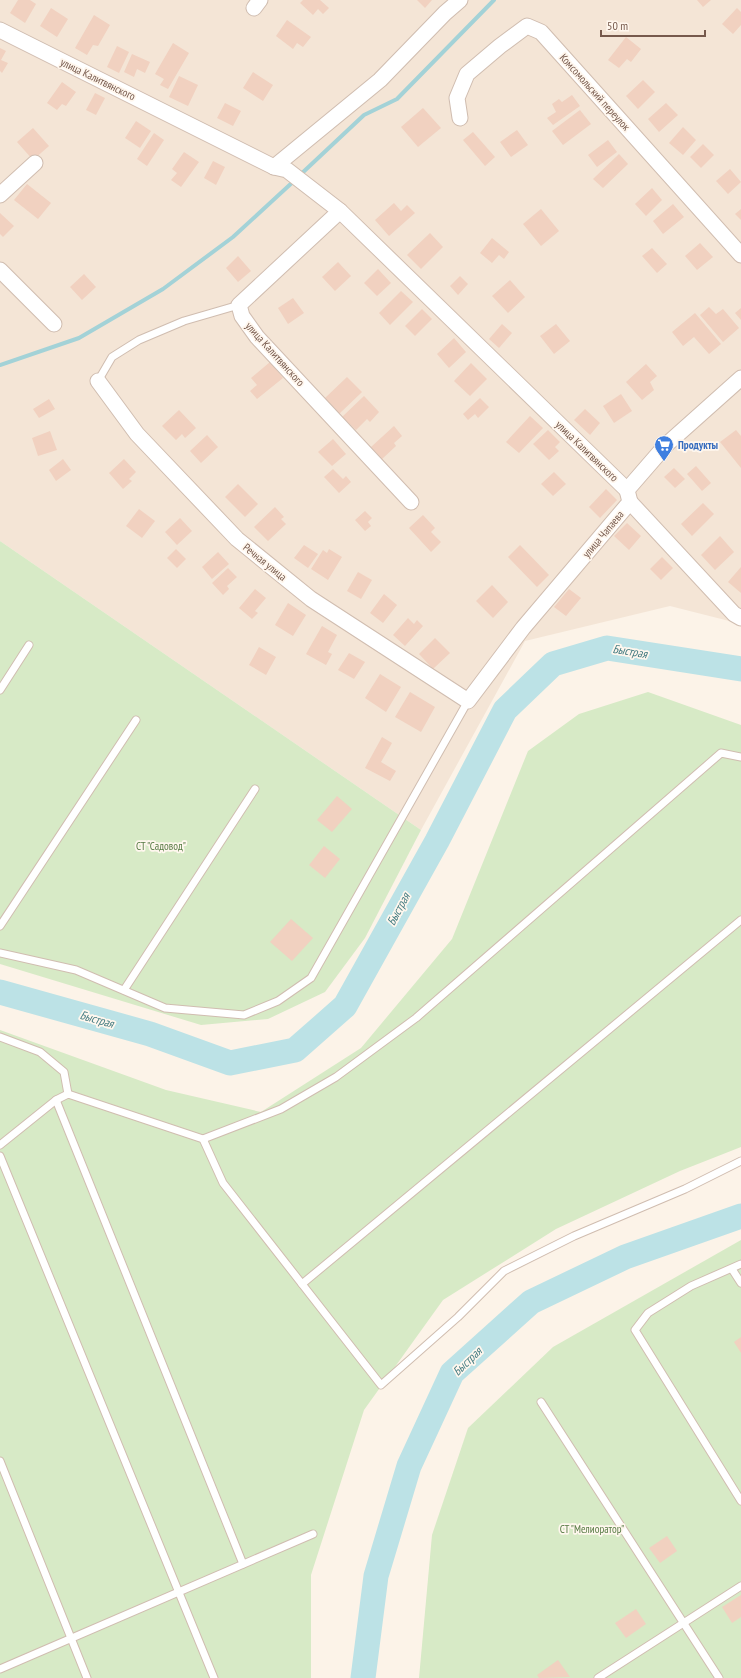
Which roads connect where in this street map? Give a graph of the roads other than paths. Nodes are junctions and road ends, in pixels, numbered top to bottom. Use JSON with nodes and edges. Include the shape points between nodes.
{"nodes":[{"id":1,"x":460,"y":0,"type":"edge"},
{"id":2,"x":0,"y":30,"type":"edge"},
{"id":3,"x":460,"y":118,"type":"dead end"},
{"id":4,"x":35,"y":164,"type":"dead end"},
{"id":5,"x":280,"y":168,"type":"junction"},
{"id":6,"x":0,"y":195,"type":"edge"},
{"id":7,"x":336,"y":207,"type":"junction"},
{"id":8,"x":741,"y":255,"type":"edge"},
{"id":9,"x":0,"y":270,"type":"edge"},
{"id":10,"x":239,"y":304,"type":"junction"},
{"id":11,"x":54,"y":324,"type":"dead end"},
{"id":12,"x":741,"y":378,"type":"edge"},
{"id":13,"x":98,"y":381,"type":"joint"},
{"id":14,"x":628,"y":496,"type":"junction"},
{"id":15,"x":411,"y":502,"type":"dead end"},
{"id":16,"x":741,"y":618,"type":"edge"},
{"id":17,"x":29,"y":645,"type":"dead end"},
{"id":18,"x":0,"y":690,"type":"edge"},
{"id":19,"x":468,"y":701,"type":"junction"},
{"id":20,"x":136,"y":720,"type":"dead end"},
{"id":21,"x":741,"y":756,"type":"edge"},
{"id":22,"x":255,"y":789,"type":"dead end"},
{"id":23,"x":741,"y":920,"type":"edge"},
{"id":24,"x":0,"y":926,"type":"edge"},
{"id":25,"x":0,"y":953,"type":"edge"},
{"id":26,"x":124,"y":990,"type":"junction"},
{"id":27,"x":0,"y":1037,"type":"edge"},
{"id":28,"x":68,"y":1094,"type":"junction"},
{"id":29,"x":56,"y":1100,"type":"junction"},
{"id":30,"x":203,"y":1139,"type":"junction"},
{"id":31,"x":0,"y":1145,"type":"edge"},
{"id":32,"x":0,"y":1156,"type":"edge"},
{"id":33,"x":741,"y":1161,"type":"edge"},
{"id":34,"x":741,"y":1264,"type":"edge"},
{"id":35,"x":732,"y":1268,"type":"junction"},
{"id":36,"x":741,"y":1283,"type":"edge"},
{"id":37,"x":302,"y":1284,"type":"junction"},
{"id":38,"x":541,"y":1402,"type":"dead end"},
{"id":39,"x":0,"y":1461,"type":"edge"},
{"id":40,"x":741,"y":1501,"type":"edge"},
{"id":41,"x":313,"y":1534,"type":"dead end"},
{"id":42,"x":243,"y":1564,"type":"junction"},
{"id":43,"x":741,"y":1586,"type":"edge"},
{"id":44,"x":179,"y":1592,"type":"junction"},
{"id":45,"x":684,"y":1623,"type":"junction"},
{"id":46,"x":71,"y":1638,"type":"junction"},
{"id":47,"x":0,"y":1669,"type":"edge"},
{"id":48,"x":87,"y":1678,"type":"edge"},
{"id":49,"x":214,"y":1678,"type":"edge"},
{"id":50,"x":598,"y":1678,"type":"edge"},
{"id":51,"x":719,"y":1678,"type":"edge"}],
"edges":[{"from":1,"to":5,"type":"street","via":[[380,80]]},
{"from":2,"to":5,"type":"street","name":"улица Калитвянского"},
{"from":3,"to":8,"type":"street","name":"Комсомольский переулок","via":[[457,98],[466,74],[528,26],[542,32]]},
{"from":4,"to":6,"type":"street"},
{"from":5,"to":7,"type":"street","name":"улица Калитвянского"},
{"from":7,"to":10,"type":"street"},
{"from":7,"to":14,"type":"street","name":"улица Калитвянского"},
{"from":9,"to":11,"type":"street"},
{"from":10,"to":13,"type":"lane","via":[[184,321],[139,340],[112,357]]},
{"from":10,"to":15,"type":"street","name":"улица Калитвянского","via":[[242,316],[258,336]]},
{"from":12,"to":14,"type":"street","name":"улица Чапаева","via":[[666,445]]},
{"from":13,"to":19,"type":"street","name":"Речная улица","via":[[136,434],[237,539],[311,599]]},
{"from":14,"to":16,"type":"street","name":"улица Калитвянского","via":[[734,614]]},
{"from":14,"to":19,"type":"street","name":"улица Чапаева"},
{"from":17,"to":18,"type":"lane"},
{"from":19,"to":26,"type":"lane","via":[[311,978],[278,1001],[244,1015],[165,1008]]},
{"from":20,"to":24,"type":"lane"},
{"from":21,"to":30,"type":"lane","via":[[721,753],[416,1018],[336,1077],[281,1110]]},
{"from":22,"to":26,"type":"lane"},
{"from":23,"to":37,"type":"lane"},
{"from":25,"to":26,"type":"lane","via":[[76,970]]},
{"from":27,"to":28,"type":"lane","via":[[40,1052],[64,1072]]},
{"from":28,"to":29,"type":"lane"},
{"from":28,"to":30,"type":"lane"},
{"from":29,"to":31,"type":"lane"},
{"from":29,"to":42,"type":"lane"},
{"from":30,"to":37,"type":"lane","via":[[223,1183]]},
{"from":32,"to":44,"type":"lane"},
{"from":33,"to":37,"type":"lane","via":[[685,1189],[574,1236],[504,1270],[458,1317],[381,1385]]},
{"from":34,"to":35,"type":"lane"},
{"from":35,"to":36,"type":"lane"},
{"from":35,"to":40,"type":"lane","via":[[690,1286],[648,1313],[635,1330]]},
{"from":38,"to":45,"type":"lane"},
{"from":39,"to":46,"type":"lane"},
{"from":41,"to":42,"type":"lane"},
{"from":42,"to":44,"type":"lane"},
{"from":43,"to":45,"type":"lane"},
{"from":44,"to":46,"type":"lane"},
{"from":44,"to":49,"type":"lane"},
{"from":45,"to":50,"type":"lane"},
{"from":45,"to":51,"type":"lane"},
{"from":46,"to":47,"type":"lane"},
{"from":46,"to":48,"type":"lane"}]}
